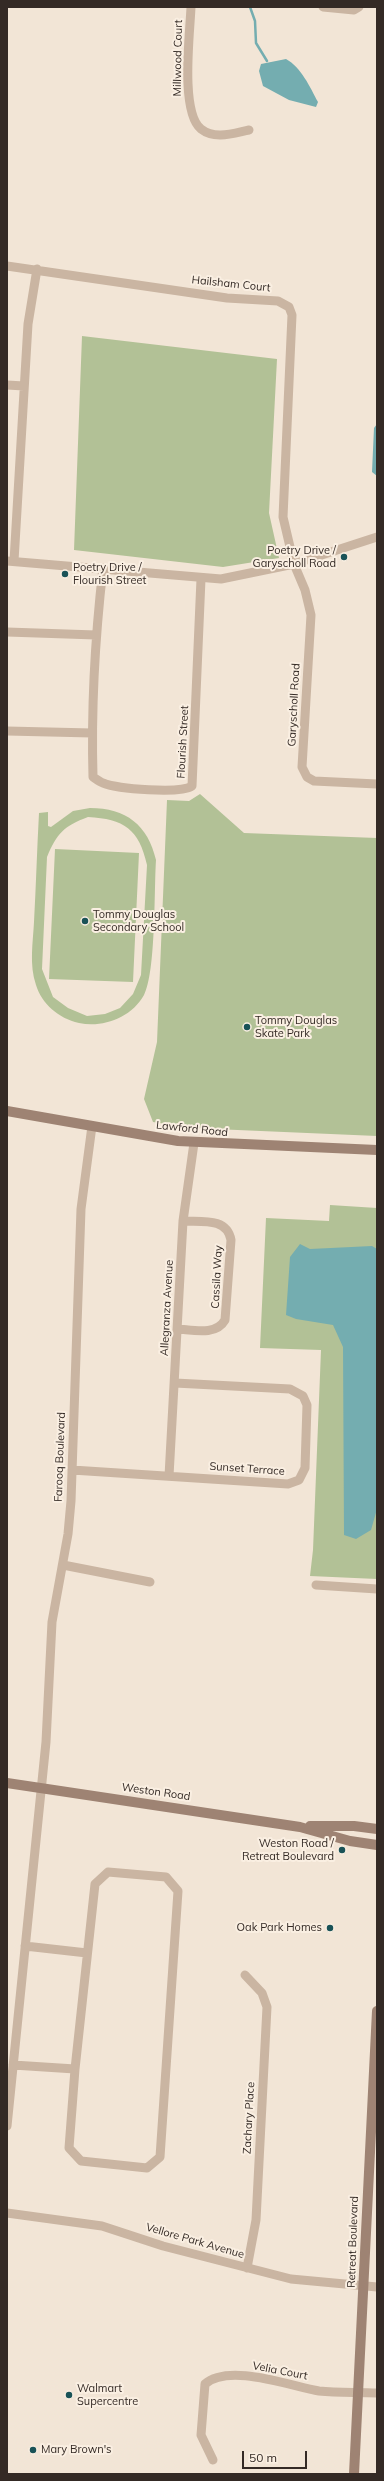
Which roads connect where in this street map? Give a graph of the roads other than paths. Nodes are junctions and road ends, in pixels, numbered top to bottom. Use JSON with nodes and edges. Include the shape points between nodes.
{"nodes":[{"id":1,"x":191,"y":7,"type":"edge"},
{"id":2,"x":323,"y":7,"type":"edge"},
{"id":3,"x":360,"y":7,"type":"edge"},
{"id":4,"x":249,"y":130,"type":"dead end"},
{"id":5,"x":7,"y":266,"type":"edge"},
{"id":6,"x":37,"y":269,"type":"junction"},
{"id":7,"x":7,"y":386,"type":"edge"},
{"id":8,"x":24,"y":386,"type":"junction"},
{"id":9,"x":7,"y":488,"type":"edge"},
{"id":10,"x":17,"y":488,"type":"junction"},
{"id":11,"x":377,"y":538,"type":"edge"},
{"id":12,"x":10,"y":561,"type":"edge"},
{"id":13,"x":294,"y":564,"type":"junction"},
{"id":14,"x":103,"y":568,"type":"junction"},
{"id":15,"x":201,"y":579,"type":"junction"},
{"id":16,"x":7,"y":632,"type":"edge"},
{"id":17,"x":96,"y":634,"type":"junction"},
{"id":18,"x":7,"y":731,"type":"edge"},
{"id":19,"x":92,"y":733,"type":"junction"},
{"id":20,"x":377,"y":784,"type":"edge"},
{"id":21,"x":7,"y":1111,"type":"edge"},
{"id":22,"x":92,"y":1126,"type":"junction"},
{"id":23,"x":194,"y":1143,"type":"junction"},
{"id":24,"x":377,"y":1150,"type":"edge"},
{"id":25,"x":183,"y":1221,"type":"junction"},
{"id":26,"x":178,"y":1330,"type":"junction"},
{"id":27,"x":175,"y":1383,"type":"junction"},
{"id":28,"x":72,"y":1470,"type":"junction"},
{"id":29,"x":169,"y":1476,"type":"junction"},
{"id":30,"x":63,"y":1565,"type":"junction"},
{"id":31,"x":150,"y":1582,"type":"dead end"},
{"id":32,"x":316,"y":1585,"type":"dead end"},
{"id":33,"x":377,"y":1589,"type":"edge"},
{"id":34,"x":7,"y":1783,"type":"edge"},
{"id":35,"x":41,"y":1787,"type":"junction"},
{"id":36,"x":300,"y":1827,"type":"junction"},
{"id":37,"x":377,"y":1829,"type":"edge"},
{"id":38,"x":377,"y":1845,"type":"edge"},
{"id":39,"x":26,"y":1946,"type":"junction"},
{"id":40,"x":87,"y":1953,"type":"junction"},
{"id":41,"x":245,"y":1975,"type":"dead end"},
{"id":42,"x":377,"y":2011,"type":"edge"},
{"id":43,"x":13,"y":2065,"type":"junction"},
{"id":44,"x":75,"y":2069,"type":"junction"},
{"id":45,"x":7,"y":2126,"type":"edge"},
{"id":46,"x":7,"y":2213,"type":"edge"},
{"id":47,"x":247,"y":2268,"type":"junction"},
{"id":48,"x":364,"y":2285,"type":"junction"},
{"id":49,"x":377,"y":2287,"type":"edge"},
{"id":50,"x":359,"y":2392,"type":"junction"},
{"id":51,"x":377,"y":2393,"type":"edge"},
{"id":52,"x":213,"y":2460,"type":"dead end"},
{"id":53,"x":354,"y":2474,"type":"edge"}],
"edges":[{"from":1,"to":4,"type":"street","name":"Millwood Court","via":[[189,100],[194,118],[201,129],[221,136]]},
{"from":2,"to":3,"type":"street","via":[[354,10]]},
{"from":5,"to":6,"type":"street","name":"Hailsham Court"},
{"from":6,"to":8,"type":"street","via":[[28,324]]},
{"from":6,"to":13,"type":"street","name":"Hailsham Court","via":[[227,298],[278,301],[289,307],[292,315],[283,518]]},
{"from":7,"to":8,"type":"street"},
{"from":8,"to":10,"type":"street"},
{"from":9,"to":10,"type":"street"},
{"from":10,"to":12,"type":"street"},
{"from":11,"to":13,"type":"street"},
{"from":12,"to":14,"type":"street"},
{"from":13,"to":15,"type":"street","via":[[248,575]]},
{"from":13,"to":20,"type":"street","name":"Garyscholl Road","via":[[306,590],[311,614],[302,767],[307,777],[314,781]]},
{"from":14,"to":15,"type":"street"},
{"from":14,"to":17,"type":"street","name":"Flourish Street"},
{"from":15,"to":19,"type":"street","name":"Flourish Street","via":[[192,786],[178,790],[102,783],[93,777]]},
{"from":16,"to":17,"type":"street"},
{"from":17,"to":19,"type":"street","name":"Flourish Street"},
{"from":18,"to":19,"type":"street"},
{"from":21,"to":22,"type":"street","name":"Lawford Road"},
{"from":22,"to":23,"type":"street","name":"Lawford Road"},
{"from":22,"to":28,"type":"street","name":"Farooq Boulevard","via":[[81,1209]]},
{"from":23,"to":24,"type":"street","name":"Lawford Road"},
{"from":23,"to":25,"type":"street","name":"Allegranza Avenue"},
{"from":25,"to":26,"type":"street","name":"Allegranza Avenue"},
{"from":25,"to":26,"type":"street","name":"Cassila Way","via":[[220,1224],[228,1230],[231,1240],[223,1325],[213,1330]]},
{"from":26,"to":27,"type":"street","name":"Allegranza Avenue"},
{"from":27,"to":29,"type":"street","name":"Allegranza Avenue"},
{"from":27,"to":29,"type":"street","name":"Sunset Terrace","via":[[290,1389],[298,1392],[307,1405],[305,1468],[299,1480],[288,1484]]},
{"from":28,"to":29,"type":"street","name":"Sunset Terrace"},
{"from":28,"to":30,"type":"street","name":"Farooq Boulevard","via":[[68,1534]]},
{"from":30,"to":31,"type":"street"},
{"from":30,"to":35,"type":"street","name":"Farooq Boulevard","via":[[52,1622]]},
{"from":32,"to":33,"type":"street"},
{"from":34,"to":35,"type":"street","name":"Weston Road"},
{"from":35,"to":36,"type":"street","name":"Weston Road"},
{"from":35,"to":39,"type":"street","name":"Farooq Boulevard"},
{"from":36,"to":37,"type":"street","name":"Weston Road","via":[[354,1826]]},
{"from":36,"to":38,"type":"street","name":"Weston Road","via":[[350,1841]]},
{"from":39,"to":40,"type":"street"},
{"from":39,"to":43,"type":"street","name":"Farooq Boulevard"},
{"from":40,"to":44,"type":"street"},
{"from":40,"to":44,"type":"street","via":[[95,1884],[108,1872],[166,1877],[178,1891],[160,2157],[147,2168],[81,2161],[69,2148]]},
{"from":41,"to":47,"type":"street","name":"Zachary Place","via":[[262,1993],[267,2007],[256,2220]]},
{"from":42,"to":48,"type":"street","name":"Retreat Boulevard"},
{"from":43,"to":44,"type":"street"},
{"from":43,"to":45,"type":"street","name":"Farooq Boulevard"},
{"from":46,"to":47,"type":"street","name":"Vellore Park Avenue","via":[[102,2226],[163,2246]]},
{"from":47,"to":48,"type":"street","name":"Vellore Park Avenue","via":[[304,2281]]},
{"from":48,"to":49,"type":"street","name":"Vellore Park Avenue"},
{"from":48,"to":50,"type":"street","name":"Retreat Boulevard"},
{"from":50,"to":51,"type":"street"},
{"from":50,"to":52,"type":"street","name":"Velia Court","via":[[318,2390],[252,2377],[216,2377],[205,2384],[201,2435]]},
{"from":50,"to":53,"type":"street","name":"Retreat Boulevard"}]}
